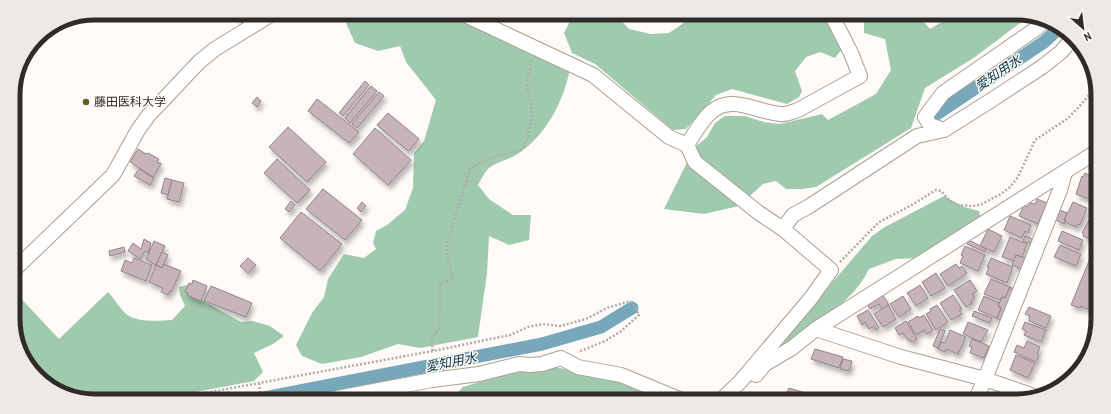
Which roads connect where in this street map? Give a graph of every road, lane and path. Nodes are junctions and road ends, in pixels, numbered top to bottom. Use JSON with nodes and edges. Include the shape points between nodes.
{"nodes":[{"id":1,"x":262,"y":20,"type":"edge"},
{"id":2,"x":476,"y":20,"type":"edge"},
{"id":3,"x":834,"y":20,"type":"edge"},
{"id":4,"x":1040,"y":24,"type":"edge"},
{"id":5,"x":535,"y":48,"type":"junction"},
{"id":6,"x":1064,"y":48,"type":"edge"},
{"id":7,"x":1091,"y":92,"type":"edge"},
{"id":8,"x":944,"y":130,"type":"junction"},
{"id":9,"x":687,"y":145,"type":"junction"},
{"id":10,"x":1091,"y":155,"type":"edge"},
{"id":11,"x":1064,"y":172,"type":"junction"},
{"id":12,"x":783,"y":229,"type":"junction"},
{"id":13,"x":20,"y":264,"type":"edge"},
{"id":14,"x":831,"y":270,"type":"junction"},
{"id":15,"x":816,"y":329,"type":"junction"},
{"id":16,"x":433,"y":351,"type":"junction"},
{"id":17,"x":561,"y":358,"type":"junction"},
{"id":18,"x":985,"y":379,"type":"junction"},
{"id":19,"x":259,"y":383,"type":"junction"},
{"id":20,"x":1027,"y":393,"type":"edge"},
{"id":21,"x":199,"y":394,"type":"edge"},
{"id":22,"x":260,"y":394,"type":"edge"},
{"id":23,"x":359,"y":394,"type":"edge"},
{"id":24,"x":666,"y":394,"type":"edge"},
{"id":25,"x":727,"y":394,"type":"edge"},
{"id":26,"x":740,"y":394,"type":"edge"},
{"id":27,"x":978,"y":394,"type":"edge"}],
"edges":[{"from":1,"to":13,"type":"street","via":[[199,62],[148,116],[113,174]]},
{"from":2,"to":5,"type":"street"},
{"from":3,"to":9,"type":"street","via":[[860,76],[787,114],[738,104],[719,106],[703,121]]},
{"from":4,"to":8,"type":"street","via":[[943,93],[925,117],[930,125]]},
{"from":5,"to":9,"type":"street","via":[[593,75],[669,137]]},
{"from":5,"to":16,"type":"path","via":[[527,80],[532,115],[523,148],[495,156],[470,168],[446,248],[452,280],[440,285],[439,330],[432,337]]},
{"from":6,"to":8,"type":"street","via":[[1042,67]]},
{"from":7,"to":14,"type":"path","via":[[1067,119],[1035,140],[1018,177],[1001,194],[980,205],[970,206],[958,205],[936,190],[879,222]]},
{"from":8,"to":12,"type":"street","via":[[917,136],[793,215]]},
{"from":9,"to":12,"type":"street","via":[[695,162]]},
{"from":10,"to":11,"type":"street"},
{"from":11,"to":15,"type":"street"},
{"from":11,"to":18,"type":"street","via":[[1060,190]]},
{"from":12,"to":14,"type":"street"},
{"from":14,"to":25,"type":"street","via":[[811,298]]},
{"from":15,"to":18,"type":"street","via":[[901,357]]},
{"from":15,"to":26,"type":"street","via":[[792,348],[765,364]]},
{"from":16,"to":17,"type":"path","via":[[510,335],[543,324],[560,326],[574,323],[607,308],[632,302],[639,315],[620,332]]},
{"from":16,"to":19,"type":"path"},
{"from":17,"to":23,"type":"street","via":[[542,364],[519,364],[479,374]]},
{"from":17,"to":24,"type":"street","via":[[578,367],[621,376]]},
{"from":18,"to":20,"type":"street"},
{"from":18,"to":27,"type":"street"},
{"from":19,"to":21,"type":"path"},
{"from":19,"to":22,"type":"path"}]}
